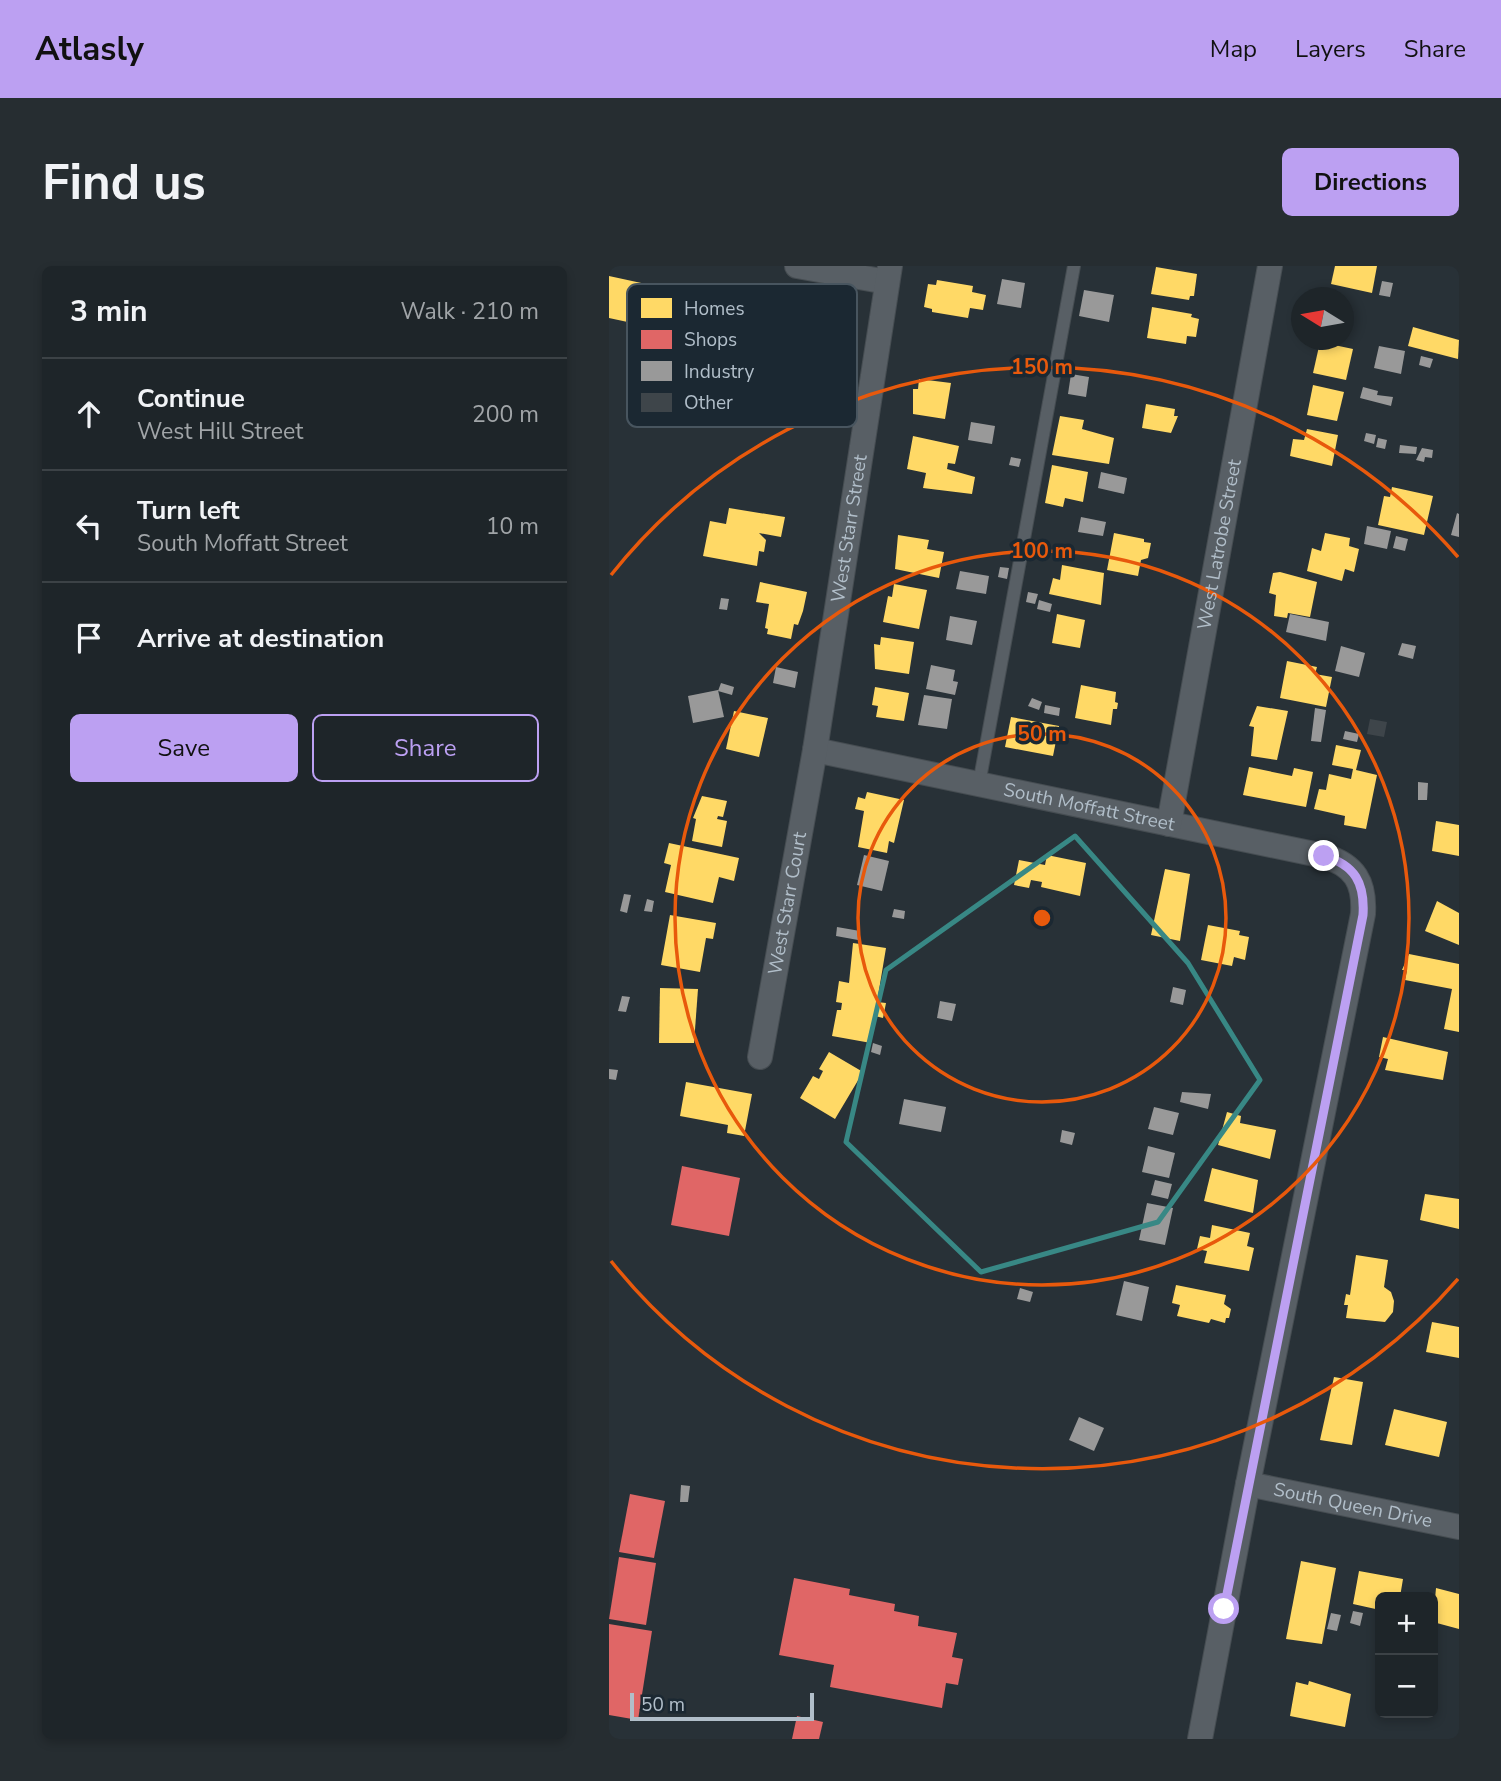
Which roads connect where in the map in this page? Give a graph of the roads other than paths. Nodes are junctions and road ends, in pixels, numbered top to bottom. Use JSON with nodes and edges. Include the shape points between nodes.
{"nodes":[{"id":1,"x":797,"y":266,"type":"edge"},
{"id":2,"x":1074,"y":266,"type":"edge"},
{"id":3,"x":1270,"y":266,"type":"edge"},
{"id":4,"x":889,"y":274,"type":"edge"},
{"id":5,"x":815,"y":750,"type":"junction"},
{"id":6,"x":979,"y":784,"type":"junction"},
{"id":7,"x":1169,"y":824,"type":"junction"},
{"id":8,"x":760,"y":1057,"type":"dead end"},
{"id":9,"x":1248,"y":1484,"type":"junction"},
{"id":10,"x":1459,"y":1527,"type":"edge"},
{"id":11,"x":1200,"y":1739,"type":"edge"}],
"edges":[{"from":1,"to":4,"type":"street"},
{"from":2,"to":6,"type":"lane"},
{"from":3,"to":7,"type":"street","name":"West Latrobe Street"},
{"from":4,"to":5,"type":"street","name":"West Starr Street"},
{"from":5,"to":6,"type":"street","name":"South Moffatt Street"},
{"from":5,"to":8,"type":"street","name":"West Starr Court"},
{"from":6,"to":7,"type":"street","name":"South Moffatt Street"},
{"from":7,"to":9,"type":"street","name":"South Moffatt Street","via":[[1324,856],[1348,865],[1362,892],[1363,915]]},
{"from":9,"to":10,"type":"street","name":"South Queen Drive"},
{"from":9,"to":11,"type":"street"}]}
